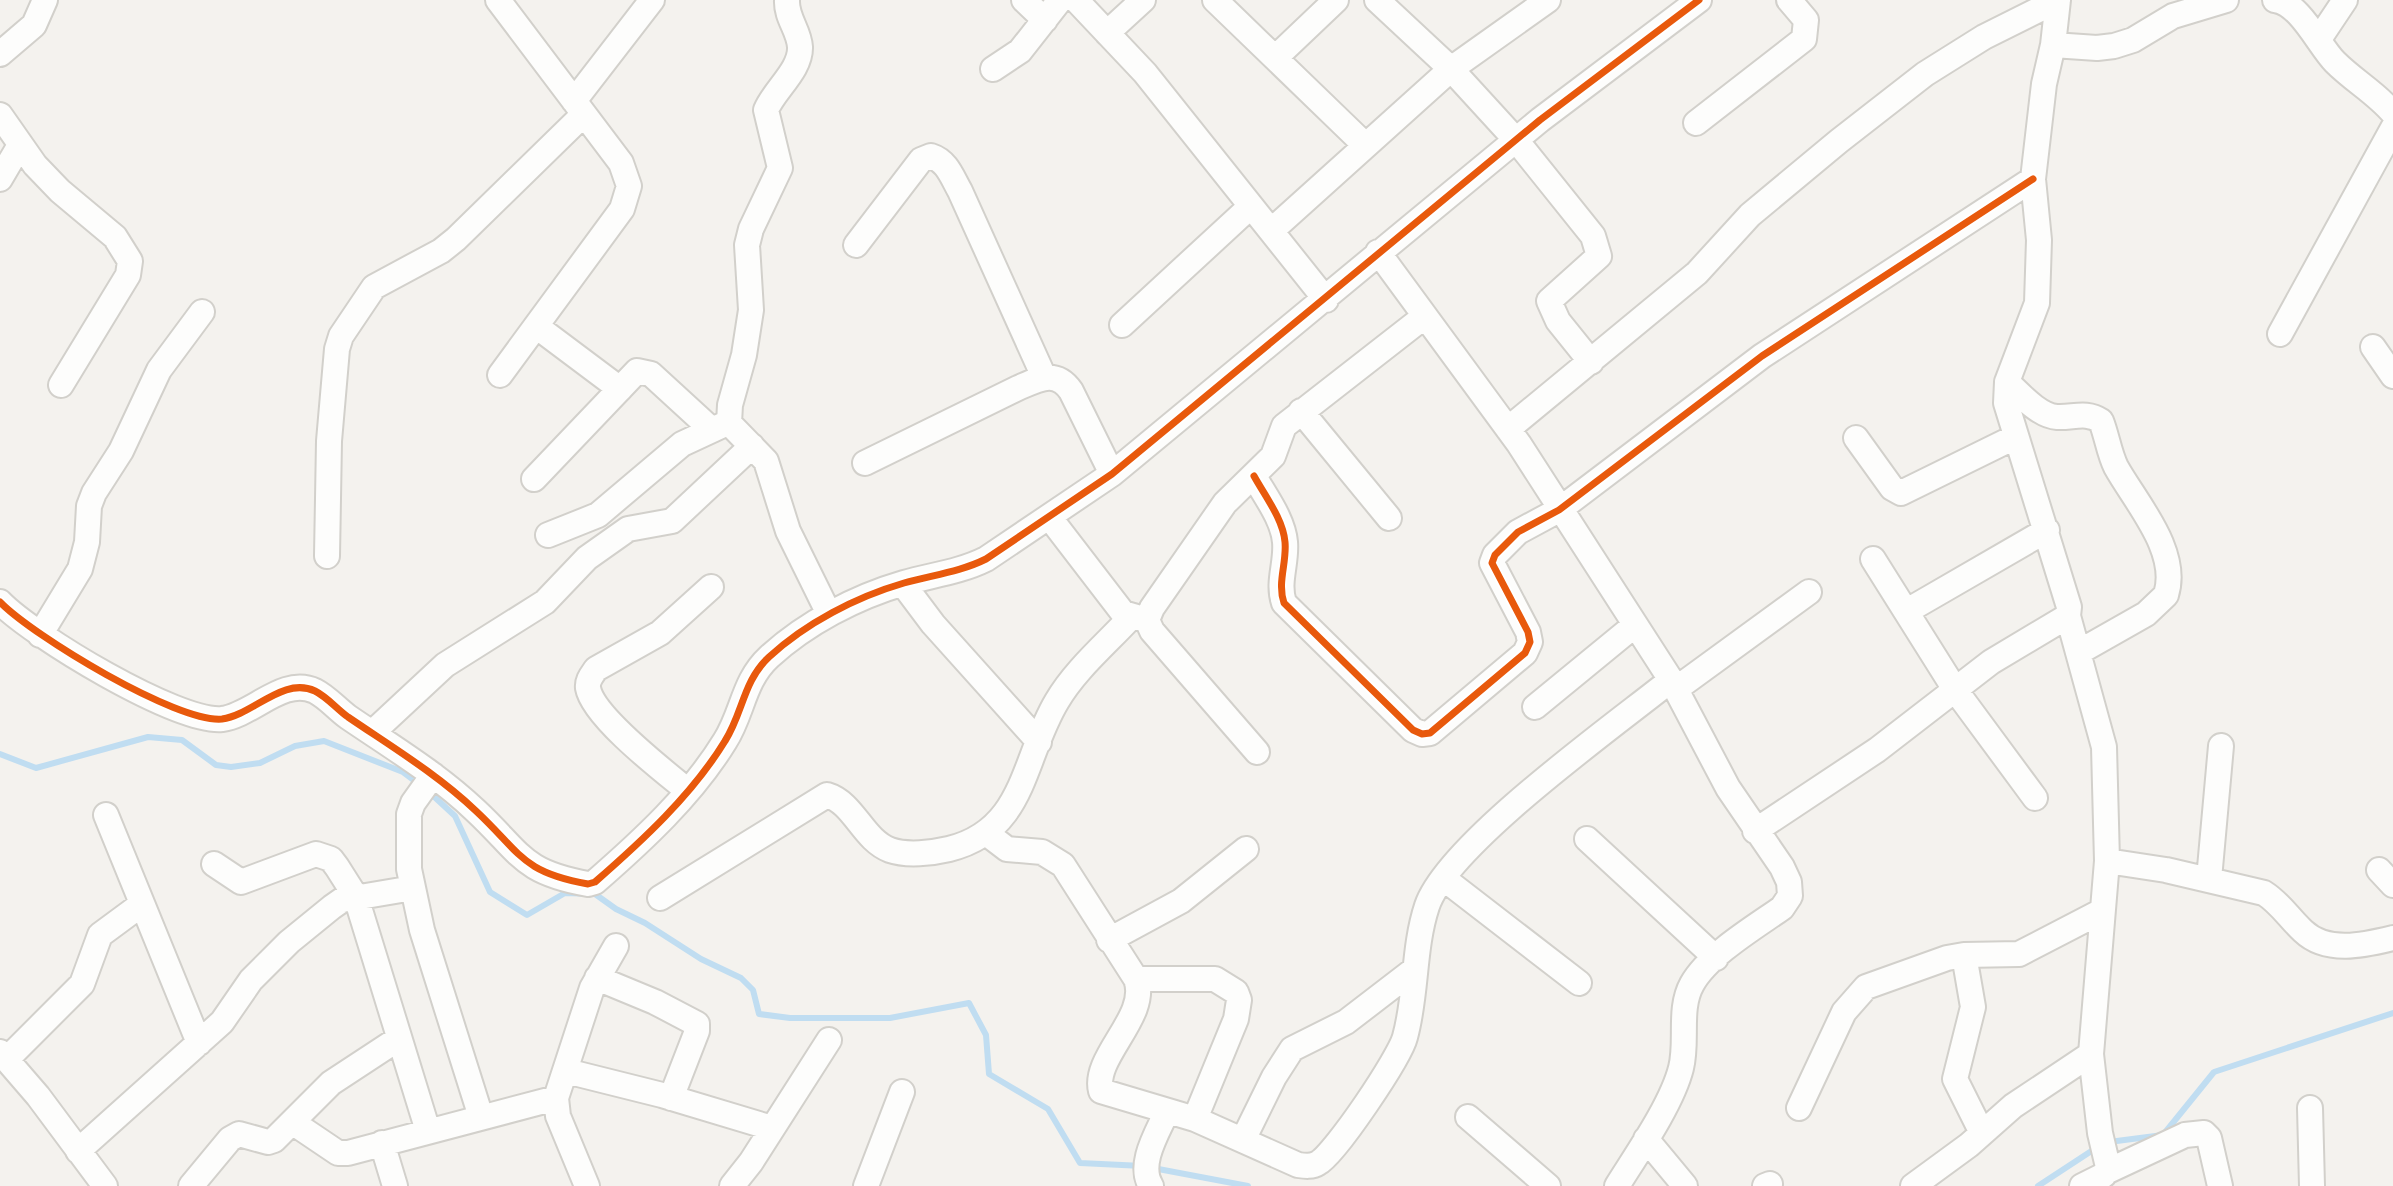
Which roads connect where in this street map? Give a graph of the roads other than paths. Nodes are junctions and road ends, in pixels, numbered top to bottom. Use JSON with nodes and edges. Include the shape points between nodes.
{"nodes":[{"id":1,"x":45,"y":0,"type":"edge"},
{"id":2,"x":498,"y":0,"type":"edge"},
{"id":3,"x":652,"y":0,"type":"edge"},
{"id":4,"x":787,"y":0,"type":"edge"},
{"id":5,"x":1024,"y":0,"type":"edge"},
{"id":6,"x":1060,"y":0,"type":"edge"},
{"id":7,"x":1076,"y":0,"type":"edge"},
{"id":8,"x":1143,"y":0,"type":"edge"},
{"id":9,"x":1215,"y":0,"type":"edge"},
{"id":10,"x":1336,"y":0,"type":"edge"},
{"id":11,"x":1377,"y":0,"type":"edge"},
{"id":12,"x":1548,"y":0,"type":"edge"},
{"id":13,"x":1699,"y":0,"type":"edge"},
{"id":14,"x":1789,"y":0,"type":"edge"},
{"id":15,"x":2058,"y":0,"type":"edge"},
{"id":16,"x":2226,"y":0,"type":"edge"},
{"id":17,"x":2275,"y":0,"type":"edge"},
{"id":18,"x":2345,"y":0,"type":"edge"},
{"id":19,"x":1045,"y":20,"type":"junction"},
{"id":20,"x":1107,"y":33,"type":"junction"},
{"id":21,"x":2319,"y":39,"type":"junction"},
{"id":22,"x":2053,"y":45,"type":"junction"},
{"id":23,"x":0,"y":54,"type":"edge"},
{"id":24,"x":1276,"y":58,"type":"junction"},
{"id":25,"x":993,"y":69,"type":"dead end"},
{"id":26,"x":1451,"y":69,"type":"junction"},
{"id":27,"x":579,"y":108,"type":"junction"},
{"id":28,"x":2393,"y":113,"type":"edge"},
{"id":29,"x":0,"y":115,"type":"edge"},
{"id":30,"x":1696,"y":123,"type":"dead end"},
{"id":31,"x":2393,"y":128,"type":"edge"},
{"id":32,"x":1516,"y":140,"type":"junction"},
{"id":33,"x":20,"y":145,"type":"junction"},
{"id":34,"x":1366,"y":145,"type":"junction"},
{"id":35,"x":0,"y":179,"type":"edge"},
{"id":36,"x":2033,"y":179,"type":"junction"},
{"id":37,"x":1251,"y":206,"type":"junction"},
{"id":38,"x":1271,"y":231,"type":"junction"},
{"id":39,"x":856,"y":245,"type":"dead end"},
{"id":40,"x":1378,"y":252,"type":"junction"},
{"id":41,"x":1325,"y":300,"type":"junction"},
{"id":42,"x":202,"y":312,"type":"dead end"},
{"id":43,"x":1424,"y":316,"type":"junction"},
{"id":44,"x":1122,"y":325,"type":"dead end"},
{"id":45,"x":536,"y":326,"type":"junction"},
{"id":46,"x":2280,"y":334,"type":"dead end"},
{"id":47,"x":2373,"y":346,"type":"dead end"},
{"id":48,"x":1591,"y":362,"type":"junction"},
{"id":49,"x":500,"y":375,"type":"dead end"},
{"id":50,"x":2393,"y":376,"type":"edge"},
{"id":51,"x":1044,"y":377,"type":"junction"},
{"id":52,"x":2007,"y":382,"type":"junction"},
{"id":53,"x":61,"y":385,"type":"dead end"},
{"id":54,"x":620,"y":389,"type":"junction"},
{"id":55,"x":1301,"y":411,"type":"junction"},
{"id":56,"x":720,"y":426,"type":"junction"},
{"id":57,"x":1508,"y":429,"type":"junction"},
{"id":58,"x":2015,"y":437,"type":"junction"},
{"id":59,"x":1857,"y":438,"type":"dead end"},
{"id":60,"x":752,"y":446,"type":"junction"},
{"id":61,"x":865,"y":463,"type":"dead end"},
{"id":62,"x":1112,"y":474,"type":"junction"},
{"id":63,"x":1254,"y":476,"type":"junction"},
{"id":64,"x":534,"y":479,"type":"dead end"},
{"id":65,"x":1559,"y":510,"type":"junction"},
{"id":66,"x":1050,"y":518,"type":"junction"},
{"id":67,"x":1389,"y":518,"type":"dead end"},
{"id":68,"x":2047,"y":530,"type":"junction"},
{"id":69,"x":548,"y":535,"type":"dead end"},
{"id":70,"x":327,"y":556,"type":"dead end"},
{"id":71,"x":1873,"y":559,"type":"dead end"},
{"id":72,"x":902,"y":584,"type":"junction"},
{"id":73,"x":711,"y":587,"type":"dead end"},
{"id":74,"x":1809,"y":592,"type":"dead end"},
{"id":75,"x":0,"y":602,"type":"edge"},
{"id":76,"x":1907,"y":611,"type":"junction"},
{"id":77,"x":829,"y":614,"type":"junction"},
{"id":78,"x":2068,"y":616,"type":"junction"},
{"id":79,"x":1139,"y":619,"type":"junction"},
{"id":80,"x":1635,"y":625,"type":"junction"},
{"id":81,"x":40,"y":635,"type":"junction"},
{"id":82,"x":2079,"y":652,"type":"junction"},
{"id":83,"x":1674,"y":684,"type":"junction"},
{"id":84,"x":1956,"y":691,"type":"junction"},
{"id":85,"x":1535,"y":707,"type":"dead end"},
{"id":86,"x":372,"y":733,"type":"junction"},
{"id":87,"x":1039,"y":742,"type":"junction"},
{"id":88,"x":2221,"y":746,"type":"dead end"},
{"id":89,"x":1257,"y":752,"type":"dead end"},
{"id":90,"x":430,"y":779,"type":"junction"},
{"id":91,"x":688,"y":791,"type":"junction"},
{"id":92,"x":2035,"y":798,"type":"dead end"},
{"id":93,"x":106,"y":815,"type":"dead end"},
{"id":94,"x":1755,"y":831,"type":"junction"},
{"id":95,"x":986,"y":833,"type":"junction"},
{"id":96,"x":1587,"y":839,"type":"dead end"},
{"id":97,"x":1246,"y":849,"type":"dead end"},
{"id":98,"x":2107,"y":861,"type":"junction"},
{"id":99,"x":214,"y":864,"type":"dead end"},
{"id":100,"x":1443,"y":878,"type":"junction"},
{"id":101,"x":2209,"y":879,"type":"junction"},
{"id":102,"x":413,"y":888,"type":"junction"},
{"id":103,"x":356,"y":897,"type":"junction"},
{"id":104,"x":660,"y":898,"type":"dead end"},
{"id":105,"x":142,"y":904,"type":"junction"},
{"id":106,"x":2102,"y":911,"type":"junction"},
{"id":107,"x":2393,"y":938,"type":"edge"},
{"id":108,"x":1109,"y":940,"type":"junction"},
{"id":109,"x":616,"y":946,"type":"dead end"},
{"id":110,"x":1964,"y":954,"type":"junction"},
{"id":111,"x":1716,"y":958,"type":"junction"},
{"id":112,"x":1415,"y":969,"type":"junction"},
{"id":113,"x":597,"y":978,"type":"junction"},
{"id":114,"x":1136,"y":979,"type":"junction"},
{"id":115,"x":1579,"y":983,"type":"dead end"},
{"id":116,"x":398,"y":1039,"type":"junction"},
{"id":117,"x":829,"y":1040,"type":"dead end"},
{"id":118,"x":199,"y":1043,"type":"junction"},
{"id":119,"x":2091,"y":1054,"type":"junction"},
{"id":120,"x":5,"y":1065,"type":"edge"},
{"id":121,"x":566,"y":1070,"type":"junction"},
{"id":122,"x":902,"y":1092,"type":"dead end"},
{"id":123,"x":556,"y":1098,"type":"junction"},
{"id":124,"x":671,"y":1098,"type":"junction"},
{"id":125,"x":1799,"y":1108,"type":"dead end"},
{"id":126,"x":2310,"y":1108,"type":"dead end"},
{"id":127,"x":1167,"y":1111,"type":"junction"},
{"id":128,"x":1468,"y":1117,"type":"dead end"},
{"id":129,"x":481,"y":1118,"type":"junction"},
{"id":130,"x":1195,"y":1119,"type":"junction"},
{"id":131,"x":292,"y":1122,"type":"junction"},
{"id":132,"x":772,"y":1128,"type":"junction"},
{"id":133,"x":428,"y":1131,"type":"junction"},
{"id":134,"x":1982,"y":1133,"type":"junction"},
{"id":135,"x":1646,"y":1139,"type":"junction"},
{"id":136,"x":1243,"y":1140,"type":"junction"},
{"id":137,"x":382,"y":1143,"type":"junction"},
{"id":138,"x":78,"y":1150,"type":"junction"},
{"id":139,"x":2108,"y":1166,"type":"junction"},
{"id":140,"x":1148,"y":1172,"type":"edge"},
{"id":141,"x":101,"y":1185,"type":"edge"},
{"id":142,"x":191,"y":1186,"type":"edge"},
{"id":143,"x":395,"y":1186,"type":"edge"},
{"id":144,"x":587,"y":1186,"type":"edge"},
{"id":145,"x":732,"y":1186,"type":"edge"},
{"id":146,"x":866,"y":1186,"type":"edge"},
{"id":147,"x":1548,"y":1186,"type":"edge"},
{"id":148,"x":1617,"y":1186,"type":"edge"},
{"id":149,"x":1685,"y":1186,"type":"edge"},
{"id":150,"x":1913,"y":1186,"type":"edge"},
{"id":151,"x":2082,"y":1186,"type":"edge"},
{"id":152,"x":2220,"y":1186,"type":"edge"},
{"id":153,"x":2312,"y":1186,"type":"edge"}],
"edges":[{"from":1,"to":23,"type":"street","via":[[34,24]]},
{"from":2,"to":27,"type":"street"},
{"from":3,"to":27,"type":"street"},
{"from":4,"to":56,"type":"street","via":[[799,57],[766,110],[780,168],[747,245],[751,310]]},
{"from":5,"to":19,"type":"street"},
{"from":6,"to":19,"type":"street"},
{"from":7,"to":20,"type":"street"},
{"from":8,"to":20,"type":"street"},
{"from":9,"to":24,"type":"street"},
{"from":10,"to":24,"type":"street"},
{"from":11,"to":26,"type":"street"},
{"from":12,"to":26,"type":"street"},
{"from":13,"to":32,"type":"street"},
{"from":14,"to":30,"type":"street","via":[[1805,20],[1804,39]]},
{"from":15,"to":22,"type":"street"},
{"from":15,"to":48,"type":"street","via":[[1984,37],[1925,74],[1750,215],[1697,273]]},
{"from":16,"to":22,"type":"street","via":[[2173,16],[2114,46]]},
{"from":17,"to":21,"type":"street","via":[[2301,17]]},
{"from":18,"to":21,"type":"street"},
{"from":19,"to":25,"type":"street","via":[[1020,51]]},
{"from":20,"to":37,"type":"street","via":[[1145,73]]},
{"from":21,"to":28,"type":"street","via":[[2334,62]]},
{"from":22,"to":36,"type":"street"},
{"from":24,"to":34,"type":"street"},
{"from":26,"to":32,"type":"street"},
{"from":26,"to":34,"type":"street"},
{"from":27,"to":45,"type":"street","via":[[621,163],[628,196]]},
{"from":27,"to":70,"type":"street","via":[[456,239],[374,288],[352,316],[337,349],[329,440]]},
{"from":29,"to":33,"type":"street"},
{"from":31,"to":46,"type":"street"},
{"from":32,"to":40,"type":"street"},
{"from":32,"to":48,"type":"street","via":[[1598,248],[1594,264],[1549,301],[1558,321]]},
{"from":33,"to":35,"type":"street"},
{"from":33,"to":53,"type":"street","via":[[60,191],[115,237],[130,261],[128,275]]},
{"from":34,"to":38,"type":"street"},
{"from":36,"to":52,"type":"street","via":[[2039,240],[2037,303]]},
{"from":36,"to":65,"type":"street","via":[[1762,356]]},
{"from":37,"to":38,"type":"street"},
{"from":37,"to":44,"type":"street"},
{"from":38,"to":41,"type":"street"},
{"from":39,"to":51,"type":"street","via":[[921,160],[939,159],[960,191]]},
{"from":40,"to":41,"type":"street"},
{"from":40,"to":43,"type":"street"},
{"from":41,"to":62,"type":"street"},
{"from":42,"to":81,"type":"street","via":[[159,370],[121,451],[94,493],[80,569]]},
{"from":43,"to":55,"type":"street"},
{"from":43,"to":57,"type":"street"},
{"from":45,"to":49,"type":"street"},
{"from":45,"to":54,"type":"street"},
{"from":47,"to":50,"type":"street"},
{"from":48,"to":57,"type":"street"},
{"from":51,"to":61,"type":"street"},
{"from":51,"to":62,"type":"street","via":[[1065,382]]},
{"from":52,"to":58,"type":"street","via":[[2006,403]]},
{"from":52,"to":82,"type":"street","via":[[2034,406],[2062,416],[2087,415],[2101,421],[2115,465],[2162,549],[2166,596],[2140,618]]},
{"from":54,"to":56,"type":"street","via":[[637,371],[644,370]]},
{"from":54,"to":64,"type":"street"},
{"from":55,"to":63,"type":"street","via":[[1284,426],[1273,456]]},
{"from":55,"to":67,"type":"street"},
{"from":56,"to":60,"type":"street"},
{"from":56,"to":69,"type":"street","via":[[682,444],[598,515]]},
{"from":57,"to":65,"type":"street"},
{"from":58,"to":59,"type":"street","via":[[1901,493],[1892,488]]},
{"from":58,"to":68,"type":"street"},
{"from":60,"to":77,"type":"street","via":[[766,461],[788,531]]},
{"from":60,"to":86,"type":"street","via":[[673,522],[628,529],[587,558],[545,602],[445,665]]},
{"from":62,"to":66,"type":"street"},
{"from":63,"to":65,"type":"street","via":[[1285,538],[1280,592],[1284,603],[1422,734],[1440,726],[1525,653],[1528,632],[1492,563],[1505,542]]},
{"from":63,"to":79,"type":"street","via":[[1225,503],[1152,608]]},
{"from":65,"to":80,"type":"street"},
{"from":66,"to":72,"type":"street","via":[[969,568]]},
{"from":66,"to":79,"type":"street","via":[[1116,606]]},
{"from":68,"to":76,"type":"street"},
{"from":68,"to":78,"type":"street"},
{"from":71,"to":76,"type":"street"},
{"from":72,"to":77,"type":"street"},
{"from":72,"to":87,"type":"street"},
{"from":73,"to":91,"type":"street","via":[[660,633],[596,669],[589,678],[588,688],[613,724]]},
{"from":74,"to":83,"type":"street"},
{"from":75,"to":81,"type":"street"},
{"from":76,"to":84,"type":"street"},
{"from":77,"to":91,"type":"street","via":[[756,671],[727,738]]},
{"from":78,"to":82,"type":"street"},
{"from":78,"to":84,"type":"street","via":[[1991,662]]},
{"from":79,"to":87,"type":"street","via":[[1057,701]]},
{"from":79,"to":89,"type":"street"},
{"from":80,"to":83,"type":"street"},
{"from":80,"to":85,"type":"street"},
{"from":81,"to":86,"type":"street","via":[[89,666],[206,719],[235,717],[285,691],[306,688]]},
{"from":82,"to":98,"type":"street","via":[[2104,747]]},
{"from":83,"to":94,"type":"street"},
{"from":83,"to":100,"type":"street","via":[[1521,800]]},
{"from":84,"to":92,"type":"street"},
{"from":84,"to":94,"type":"street"},
{"from":86,"to":90,"type":"street"},
{"from":87,"to":95,"type":"street","via":[[1016,798]]},
{"from":88,"to":101,"type":"street"},
{"from":90,"to":91,"type":"street","via":[[477,811],[543,874],[588,884],[605,874]]},
{"from":90,"to":102,"type":"street","via":[[412,803],[408,827]]},
{"from":93,"to":105,"type":"street"},
{"from":94,"to":111,"type":"street","via":[[1782,867],[1790,896],[1782,908]]},
{"from":95,"to":104,"type":"street","via":[[969,844],[937,852],[900,852],[875,840],[841,803],[827,795]]},
{"from":95,"to":108,"type":"street","via":[[1007,849],[1042,852],[1063,865]]},
{"from":96,"to":111,"type":"street"},
{"from":97,"to":108,"type":"street","via":[[1181,901]]},
{"from":98,"to":101,"type":"street"},
{"from":98,"to":106,"type":"street"},
{"from":99,"to":103,"type":"street","via":[[241,882],[302,858],[323,855],[337,867]]},
{"from":100,"to":112,"type":"street","via":[[1427,905]]},
{"from":100,"to":115,"type":"street"},
{"from":101,"to":107,"type":"street","via":[[2264,893],[2316,942],[2332,945]]},
{"from":102,"to":103,"type":"street"},
{"from":102,"to":129,"type":"street"},
{"from":103,"to":116,"type":"street"},
{"from":103,"to":118,"type":"street","via":[[332,907],[289,942]]},
{"from":105,"to":118,"type":"street"},
{"from":105,"to":120,"type":"street","via":[[100,935],[82,984]]},
{"from":106,"to":110,"type":"street","via":[[2019,954]]},
{"from":106,"to":119,"type":"street"},
{"from":108,"to":114,"type":"street"},
{"from":109,"to":113,"type":"street"},
{"from":110,"to":125,"type":"street","via":[[1876,983],[1856,995]]},
{"from":110,"to":134,"type":"street","via":[[1973,1007],[1955,1079]]},
{"from":111,"to":135,"type":"street","via":[[1692,982],[1686,998],[1681,1068]]},
{"from":112,"to":136,"type":"street","via":[[1346,1022],[1292,1049]]},
{"from":112,"to":136,"type":"street","via":[[1405,1039],[1396,1060],[1328,1155],[1310,1166],[1298,1165]]},
{"from":113,"to":121,"type":"street"},
{"from":113,"to":124,"type":"street","via":[[697,1024]]},
{"from":114,"to":127,"type":"street","via":[[1139,996],[1099,1084],[1106,1095]]},
{"from":114,"to":130,"type":"street","via":[[1215,979],[1236,992],[1236,1019]]},
{"from":116,"to":131,"type":"street","via":[[331,1083]]},
{"from":116,"to":133,"type":"street"},
{"from":117,"to":132,"type":"street"},
{"from":118,"to":138,"type":"street"},
{"from":119,"to":134,"type":"street","via":[[2013,1106]]},
{"from":119,"to":139,"type":"street"},
{"from":120,"to":138,"type":"street"},
{"from":121,"to":123,"type":"street"},
{"from":121,"to":124,"type":"street"},
{"from":122,"to":146,"type":"street"},
{"from":123,"to":129,"type":"street"},
{"from":123,"to":144,"type":"street","via":[[558,1116]]},
{"from":124,"to":132,"type":"street"},
{"from":126,"to":153,"type":"street"},
{"from":127,"to":130,"type":"street"},
{"from":127,"to":140,"type":"street"},
{"from":128,"to":147,"type":"street"},
{"from":129,"to":133,"type":"street"},
{"from":130,"to":136,"type":"street"},
{"from":131,"to":137,"type":"street","via":[[338,1153]]},
{"from":131,"to":142,"type":"street","via":[[268,1142],[239,1134],[230,1139]]},
{"from":132,"to":145,"type":"street"},
{"from":133,"to":137,"type":"street"},
{"from":134,"to":150,"type":"street"},
{"from":135,"to":148,"type":"street"},
{"from":135,"to":149,"type":"street"},
{"from":137,"to":143,"type":"street"},
{"from":138,"to":141,"type":"street"},
{"from":139,"to":151,"type":"street"},
{"from":139,"to":152,"type":"street","via":[[2185,1135],[2204,1133]]}]}
